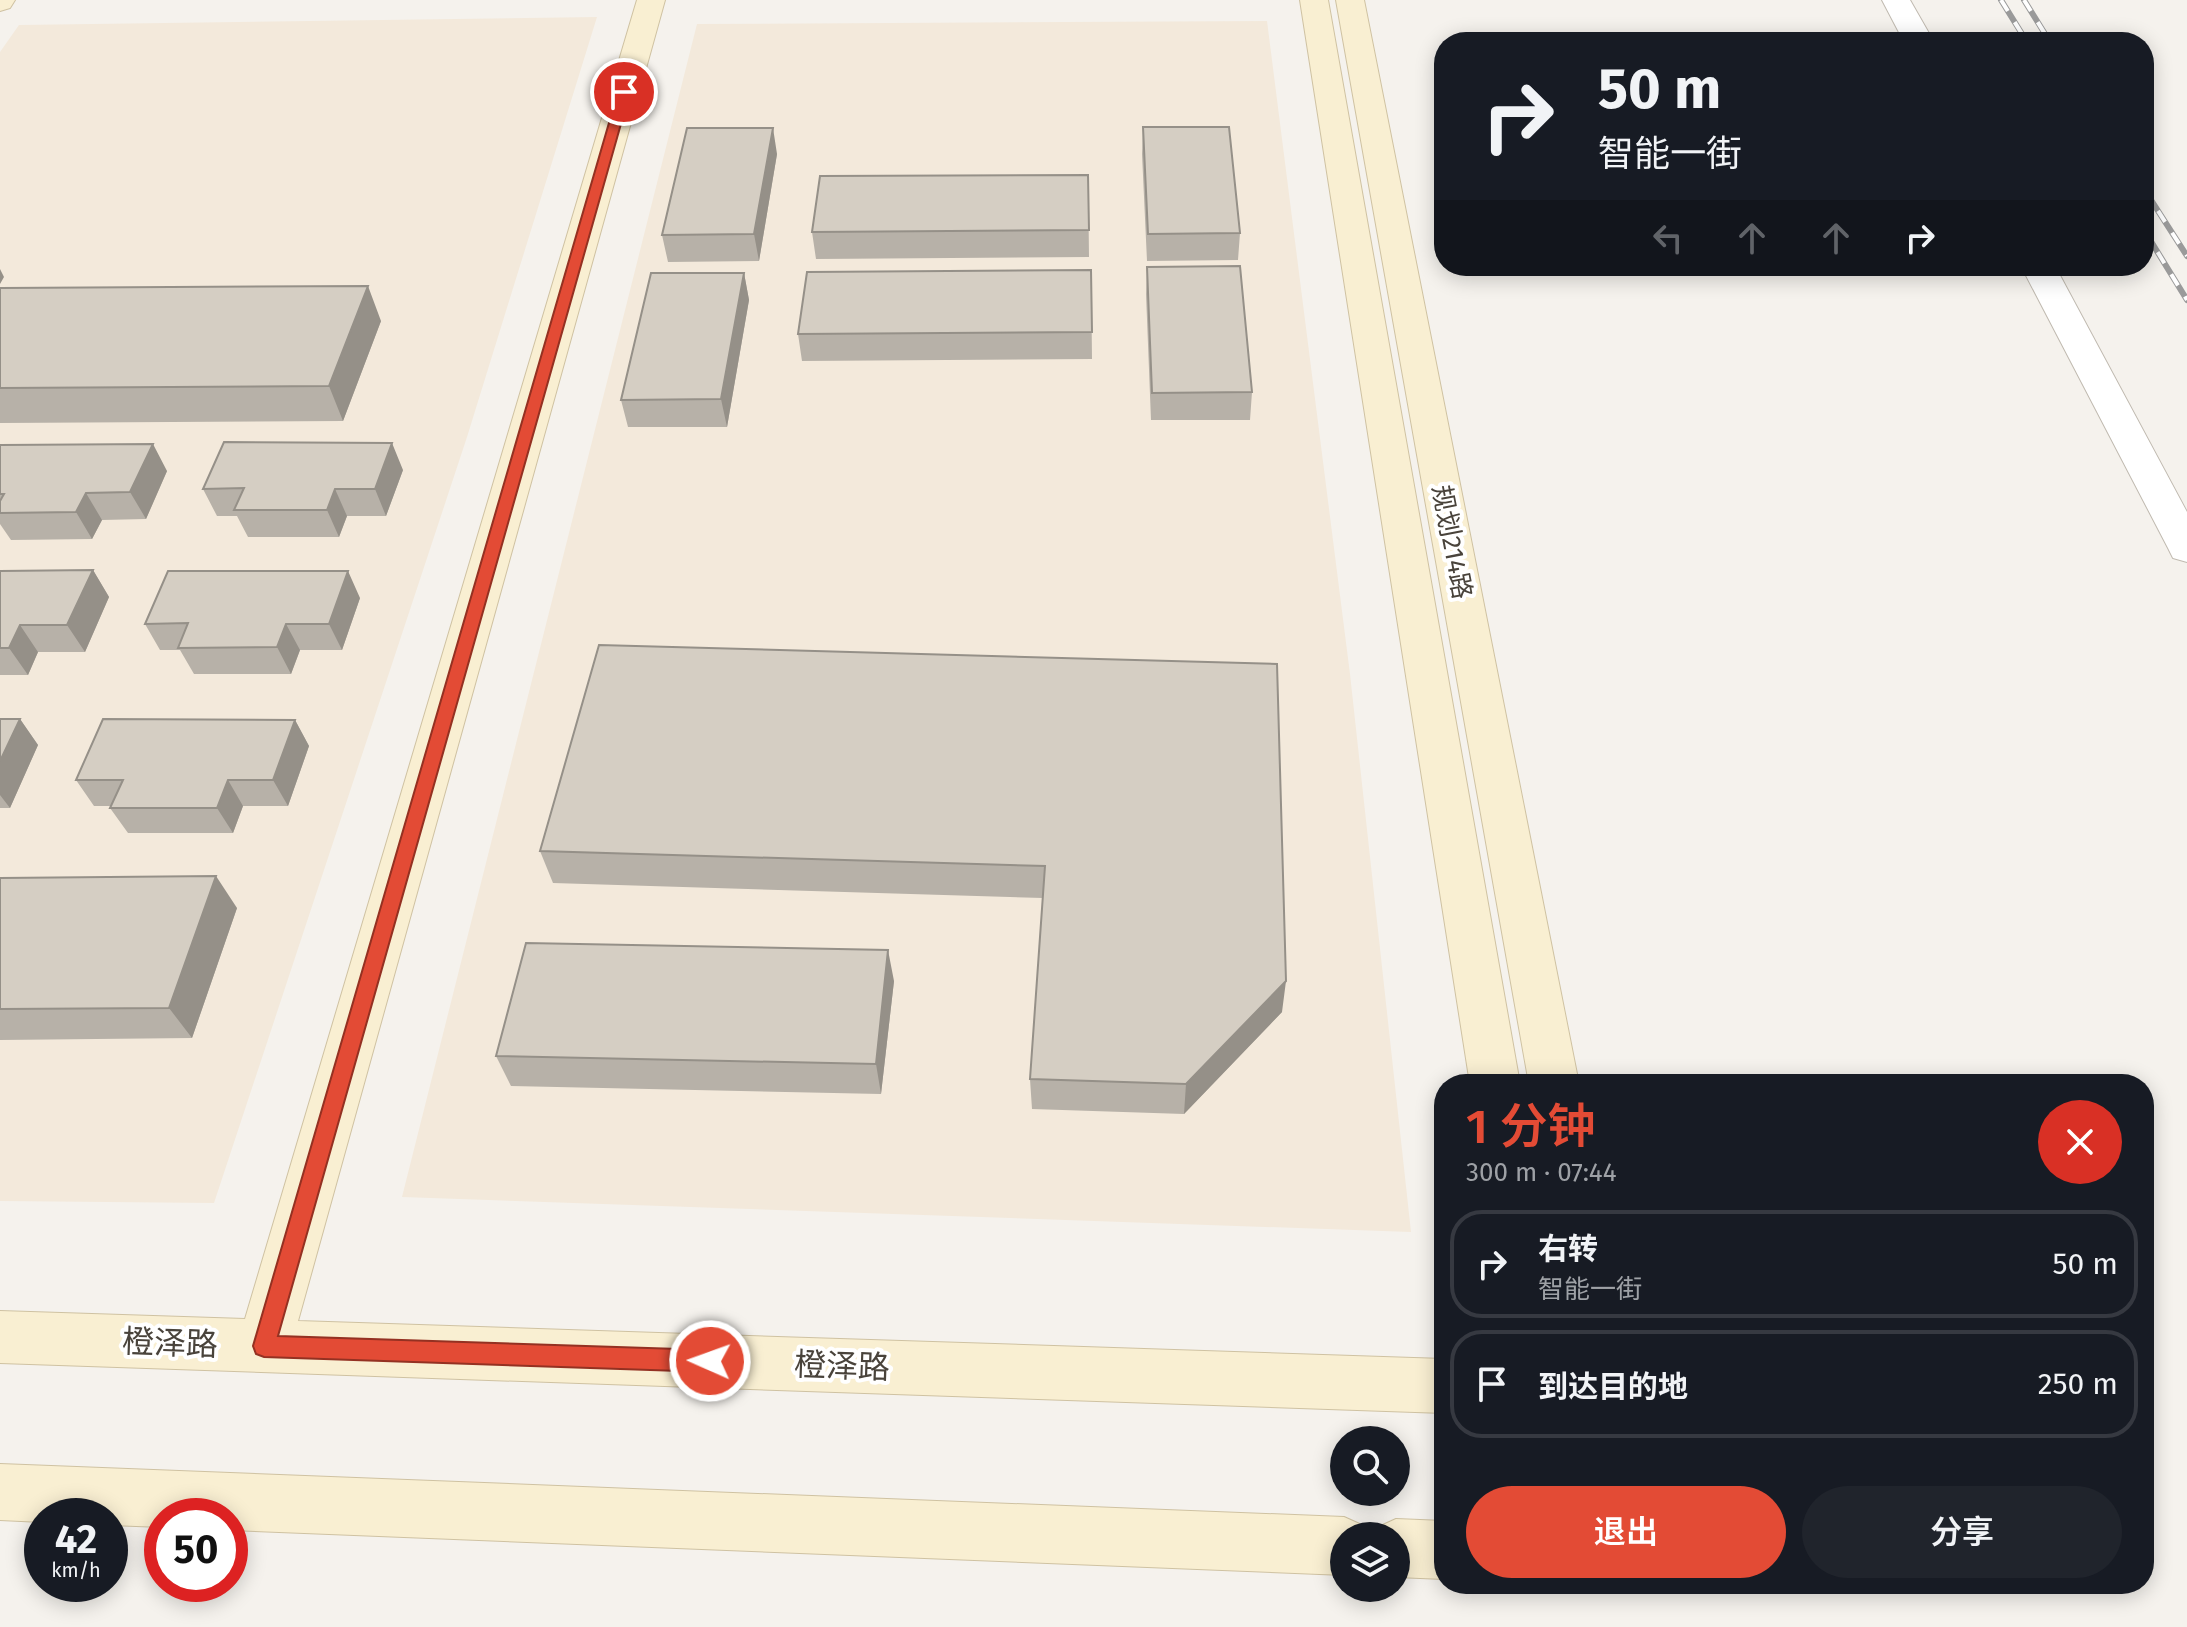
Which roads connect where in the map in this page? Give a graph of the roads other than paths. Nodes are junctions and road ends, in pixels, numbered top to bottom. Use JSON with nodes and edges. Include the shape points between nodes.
{"nodes":[{"id":1,"x":651,"y":0,"type":"edge"},
{"id":2,"x":1314,"y":0,"type":"edge"},
{"id":3,"x":1350,"y":0,"type":"edge"},
{"id":4,"x":1896,"y":0,"type":"edge"},
{"id":5,"x":1914,"y":32,"type":"edge"},
{"id":6,"x":2043,"y":276,"type":"edge"},
{"id":7,"x":2187,"y":548,"type":"edge"},
{"id":8,"x":1493,"y":1074,"type":"edge"},
{"id":9,"x":1552,"y":1074,"type":"edge"},
{"id":10,"x":0,"y":1337,"type":"edge"},
{"id":11,"x":264,"y":1346,"type":"junction"},
{"id":12,"x":1434,"y":1386,"type":"edge"},
{"id":13,"x":0,"y":1492,"type":"edge"},
{"id":14,"x":1330,"y":1545,"type":"edge"},
{"id":15,"x":1410,"y":1549,"type":"edge"},
{"id":16,"x":1434,"y":1550,"type":"edge"}],
"edges":[{"from":1,"to":11,"type":"main road"},
{"from":2,"to":8,"type":"main road","name":"规划214路"},
{"from":3,"to":9,"type":"main road","name":"规划214路"},
{"from":4,"to":5,"type":"street"},
{"from":6,"to":7,"type":"street"},
{"from":10,"to":11,"type":"main road","name":"橙泽路"},
{"from":11,"to":12,"type":"main road","name":"橙泽路"},
{"from":13,"to":14,"type":"main road"},
{"from":15,"to":16,"type":"main road"}]}
